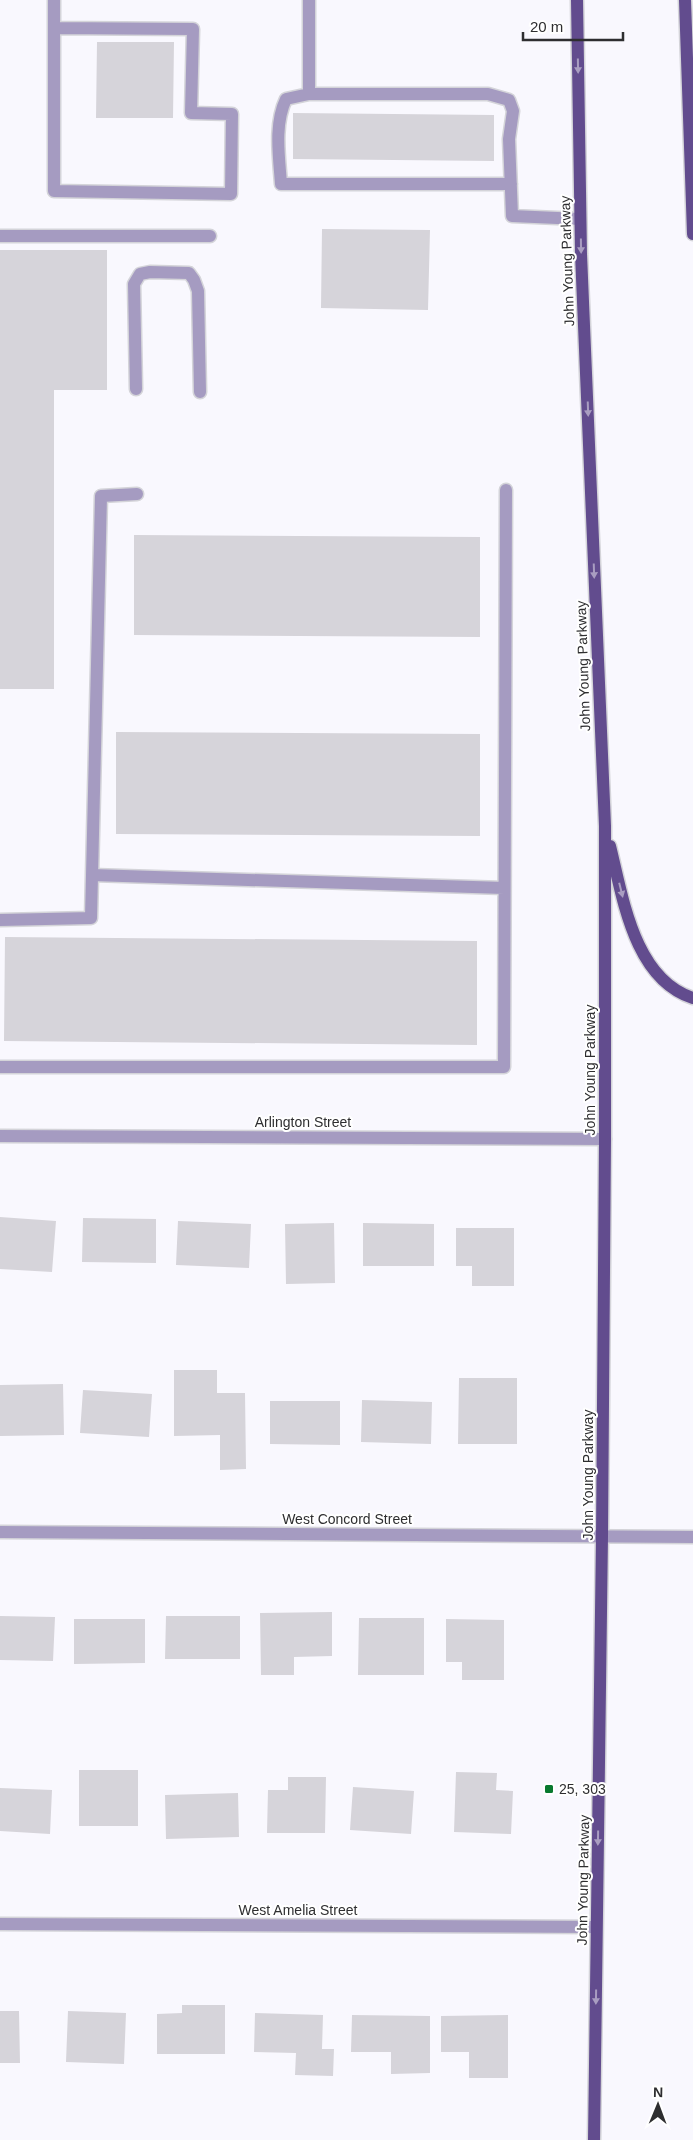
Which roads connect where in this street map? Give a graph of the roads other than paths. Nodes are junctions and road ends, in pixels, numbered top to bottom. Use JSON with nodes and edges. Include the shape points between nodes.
{"nodes":[{"id":1,"x":54,"y":0,"type":"edge"},
{"id":2,"x":309,"y":0,"type":"edge"},
{"id":3,"x":576,"y":0,"type":"edge"},
{"id":4,"x":685,"y":0,"type":"edge"},
{"id":5,"x":54,"y":28,"type":"junction"},
{"id":6,"x":309,"y":94,"type":"junction"},
{"id":7,"x":511,"y":184,"type":"junction"},
{"id":8,"x":580,"y":219,"type":"junction"},
{"id":9,"x":693,"y":234,"type":"edge"},
{"id":10,"x":0,"y":236,"type":"edge"},
{"id":11,"x":210,"y":236,"type":"dead end"},
{"id":12,"x":136,"y":389,"type":"dead end"},
{"id":13,"x":200,"y":392,"type":"dead end"},
{"id":14,"x":506,"y":490,"type":"dead end"},
{"id":15,"x":137,"y":494,"type":"dead end"},
{"id":16,"x":605,"y":826,"type":"junction"},
{"id":17,"x":92,"y":875,"type":"junction"},
{"id":18,"x":504,"y":888,"type":"junction"},
{"id":19,"x":0,"y":920,"type":"edge"},
{"id":20,"x":693,"y":998,"type":"edge"},
{"id":21,"x":0,"y":1067,"type":"edge"},
{"id":22,"x":0,"y":1136,"type":"edge"},
{"id":23,"x":605,"y":1139,"type":"junction"},
{"id":24,"x":0,"y":1532,"type":"edge"},
{"id":25,"x":602,"y":1536,"type":"junction"},
{"id":26,"x":693,"y":1537,"type":"edge"},
{"id":27,"x":0,"y":1924,"type":"edge"},
{"id":28,"x":596,"y":1927,"type":"junction"},
{"id":29,"x":594,"y":2140,"type":"edge"}],
"edges":[{"from":1,"to":5,"type":"street"},
{"from":2,"to":6,"type":"street"},
{"from":3,"to":8,"type":"main road","name":"John Young Parkway","one_way":true},
{"from":4,"to":9,"type":"main road"},
{"from":5,"to":5,"type":"street","via":[[54,191],[231,194],[232,114],[191,113],[193,29]]},
{"from":6,"to":7,"type":"street","via":[[488,94],[509,100],[513,111]]},
{"from":6,"to":7,"type":"street","via":[[286,98],[280,112],[282,184]]},
{"from":7,"to":8,"type":"street","via":[[512,216]]},
{"from":8,"to":16,"type":"main road","name":"John Young Parkway","one_way":true},
{"from":10,"to":11,"type":"street"},
{"from":12,"to":13,"type":"street","via":[[134,284],[140,274],[189,273],[198,291]]},
{"from":14,"to":18,"type":"street"},
{"from":15,"to":17,"type":"street","via":[[101,496]]},
{"from":16,"to":20,"type":"main road","one_way":true,"via":[[631,930],[653,970],[683,995]]},
{"from":16,"to":23,"type":"main road","name":"John Young Parkway"},
{"from":17,"to":18,"type":"street"},
{"from":17,"to":19,"type":"street","via":[[91,918]]},
{"from":18,"to":21,"type":"street","via":[[504,1067]]},
{"from":22,"to":23,"type":"street","name":"Arlington Street"},
{"from":23,"to":25,"type":"main road","name":"John Young Parkway"},
{"from":24,"to":25,"type":"street","name":"West Concord Street"},
{"from":25,"to":26,"type":"street","name":"West Concord Street"},
{"from":25,"to":28,"type":"main road","name":"John Young Parkway","one_way":true},
{"from":27,"to":28,"type":"street","name":"West Amelia Street"},
{"from":28,"to":29,"type":"main road","name":"John Young Parkway","one_way":true}]}
